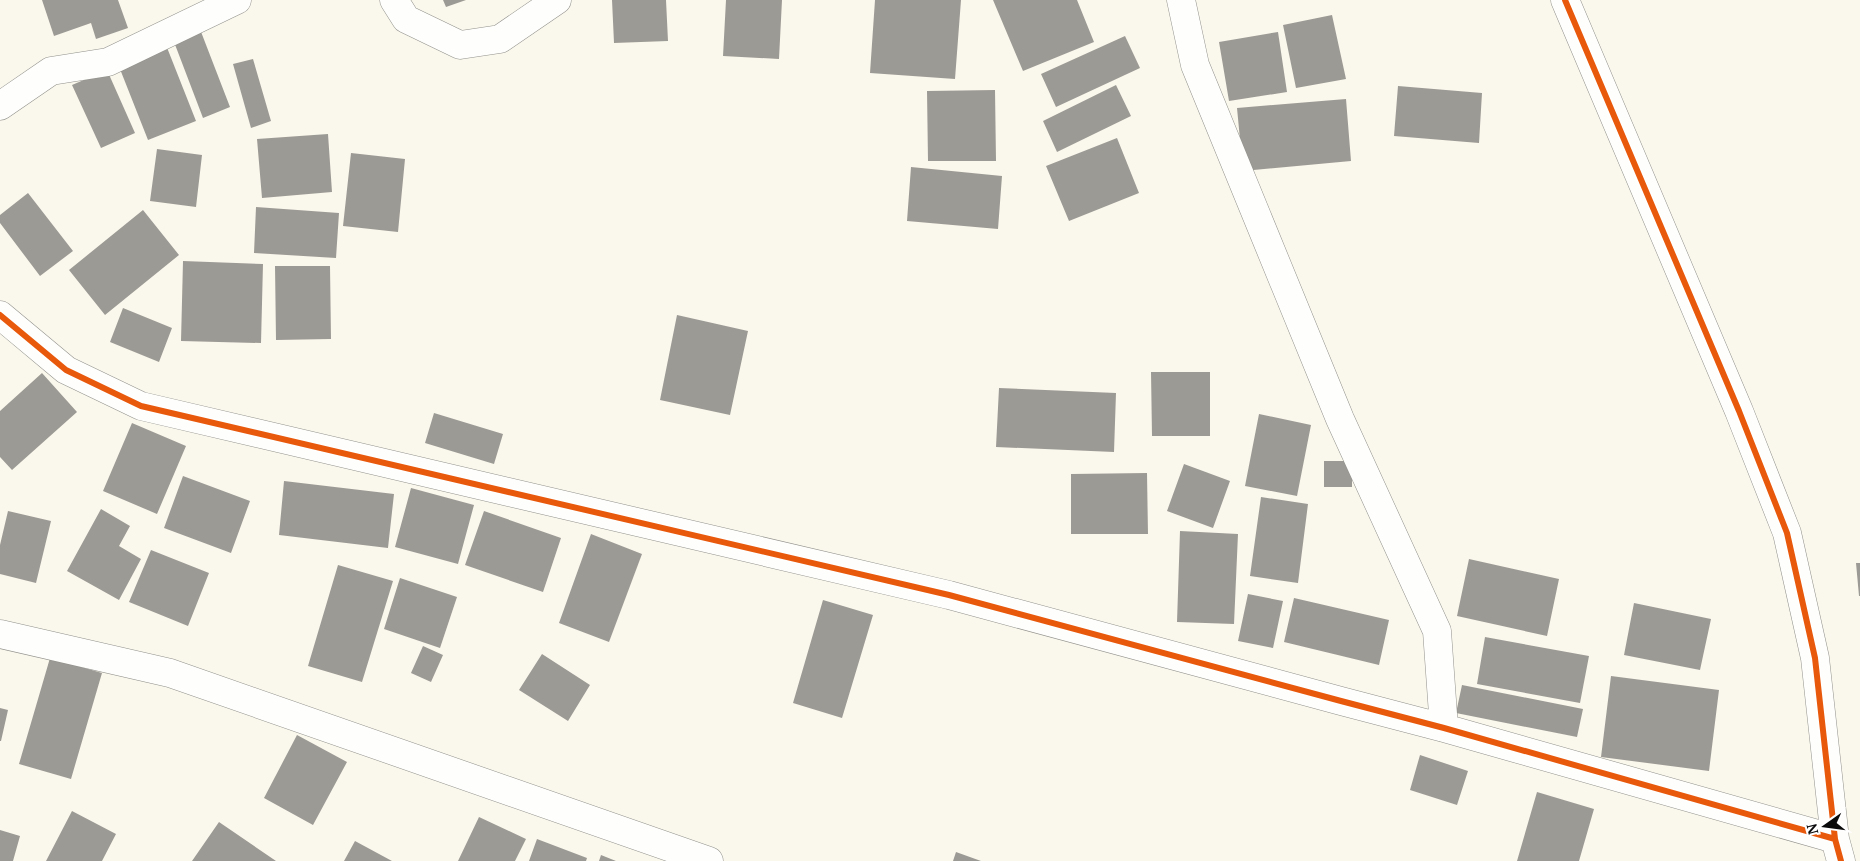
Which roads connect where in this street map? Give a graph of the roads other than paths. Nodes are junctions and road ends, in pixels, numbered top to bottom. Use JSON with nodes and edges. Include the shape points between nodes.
{"nodes":[{"id":1,"x":237,"y":0,"type":"edge"},
{"id":2,"x":394,"y":0,"type":"edge"},
{"id":3,"x":557,"y":0,"type":"edge"},
{"id":4,"x":1181,"y":0,"type":"edge"},
{"id":5,"x":1565,"y":0,"type":"edge"},
{"id":6,"x":0,"y":106,"type":"edge"},
{"id":7,"x":0,"y":315,"type":"edge"},
{"id":8,"x":0,"y":634,"type":"edge"},
{"id":9,"x":1444,"y":728,"type":"junction"},
{"id":10,"x":1838,"y":850,"type":"edge"},
{"id":11,"x":709,"y":861,"type":"edge"}],
"edges":[{"from":1,"to":6,"type":"street","via":[[108,62],[51,70]]},
{"from":2,"to":3,"type":"street","via":[[406,19],[460,45],[500,39]]},
{"from":4,"to":9,"type":"street","via":[[1194,65],[1340,419],[1437,631]]},
{"from":5,"to":10,"type":"street","via":[[1739,411],[1787,533],[1814,658]]},
{"from":7,"to":9,"type":"street","via":[[66,370],[141,406],[950,595]]},
{"from":8,"to":11,"type":"street","via":[[170,673]]},
{"from":9,"to":10,"type":"street"}]}
